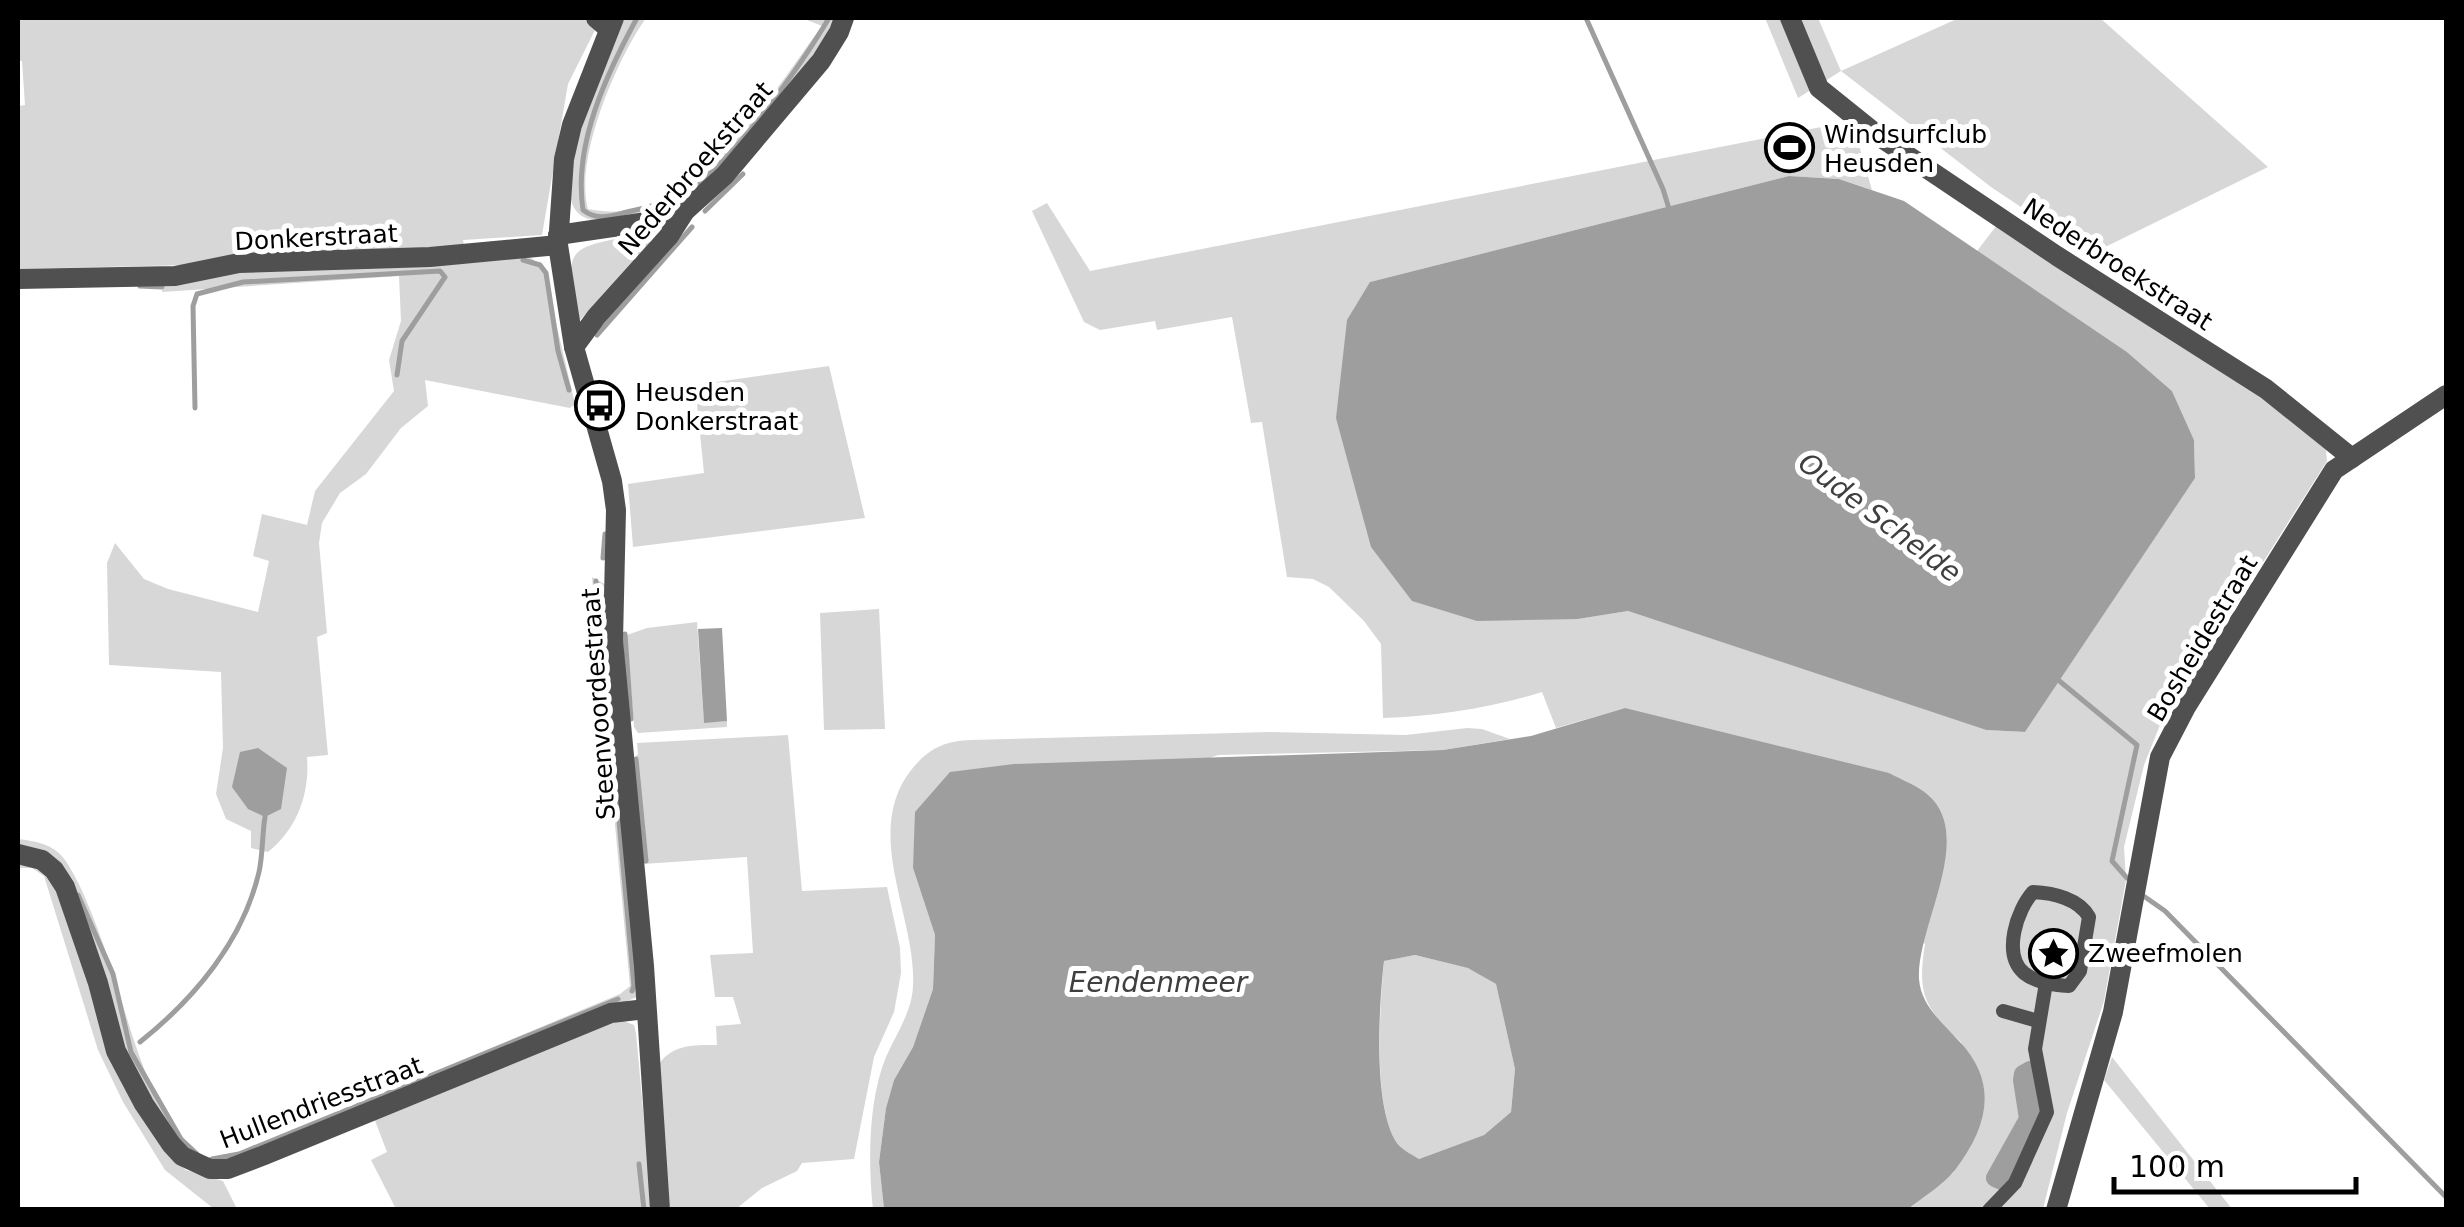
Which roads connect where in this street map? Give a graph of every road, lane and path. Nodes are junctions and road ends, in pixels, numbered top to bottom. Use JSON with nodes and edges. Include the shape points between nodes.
{"nodes":[{"id":1,"x":844,"y":18,"type":"edge"},
{"id":2,"x":1790,"y":18,"type":"edge"},
{"id":3,"x":606,"y":21,"type":"edge"},
{"id":4,"x":685,"y":211,"type":"junction"},
{"id":5,"x":558,"y":240,"type":"junction"},
{"id":6,"x":18,"y":278,"type":"edge"},
{"id":7,"x":574,"y":346,"type":"junction"},
{"id":8,"x":2446,"y":395,"type":"edge"},
{"id":9,"x":2352,"y":458,"type":"junction"},
{"id":10,"x":18,"y":854,"type":"edge"},
{"id":11,"x":2046,"y":983,"type":"junction"},
{"id":12,"x":646,"y":1009,"type":"junction"},
{"id":13,"x":2003,"y":1011,"type":"dead end"},
{"id":14,"x":2038,"y":1021,"type":"junction"},
{"id":15,"x":660,"y":1210,"type":"edge"},
{"id":16,"x":1989,"y":1210,"type":"edge"},
{"id":17,"x":2056,"y":1210,"type":"edge"}],
"edges":[{"from":1,"to":4,"type":"street","name":"Nederbroekstraat","via":[[821,61],[725,175]]},
{"from":2,"to":9,"type":"street","name":"Nederbroekstraat","via":[[1819,88],[1880,137],[2266,389]]},
{"from":3,"to":5,"type":"street","name":"Steenvoordestraat","via":[[564,160]]},
{"from":4,"to":5,"type":"street","name":"Donkerstraat"},
{"from":4,"to":7,"type":"street","name":"Nederbroekstraat"},
{"from":5,"to":6,"type":"street","name":"Donkerstraat","via":[[430,257],[239,263],[175,276]]},
{"from":5,"to":7,"type":"street","name":"Steenvoordestraat"},
{"from":7,"to":12,"type":"street","name":"Steenvoordestraat","via":[[616,510],[614,640]]},
{"from":8,"to":9,"type":"street","name":"Bosheidestraat"},
{"from":9,"to":17,"type":"street","name":"Bosheidestraat","via":[[2334,470],[2160,757],[2113,1012]]},
{"from":10,"to":12,"type":"street","name":"Hullendriesstraat","via":[[42,860],[59,879],[129,1077],[171,1144],[210,1169],[262,1156],[612,1012]]},
{"from":11,"to":11,"type":"street","via":[[2076,981],[2090,917],[2073,902],[2033,892],[2013,945],[2024,973]]},
{"from":11,"to":14,"type":"street"},
{"from":12,"to":15,"type":"street","name":"Steenvoordestraat"},
{"from":13,"to":14,"type":"street"},
{"from":14,"to":16,"type":"street","via":[[2035,1049],[2047,1112],[2016,1183]]}]}
